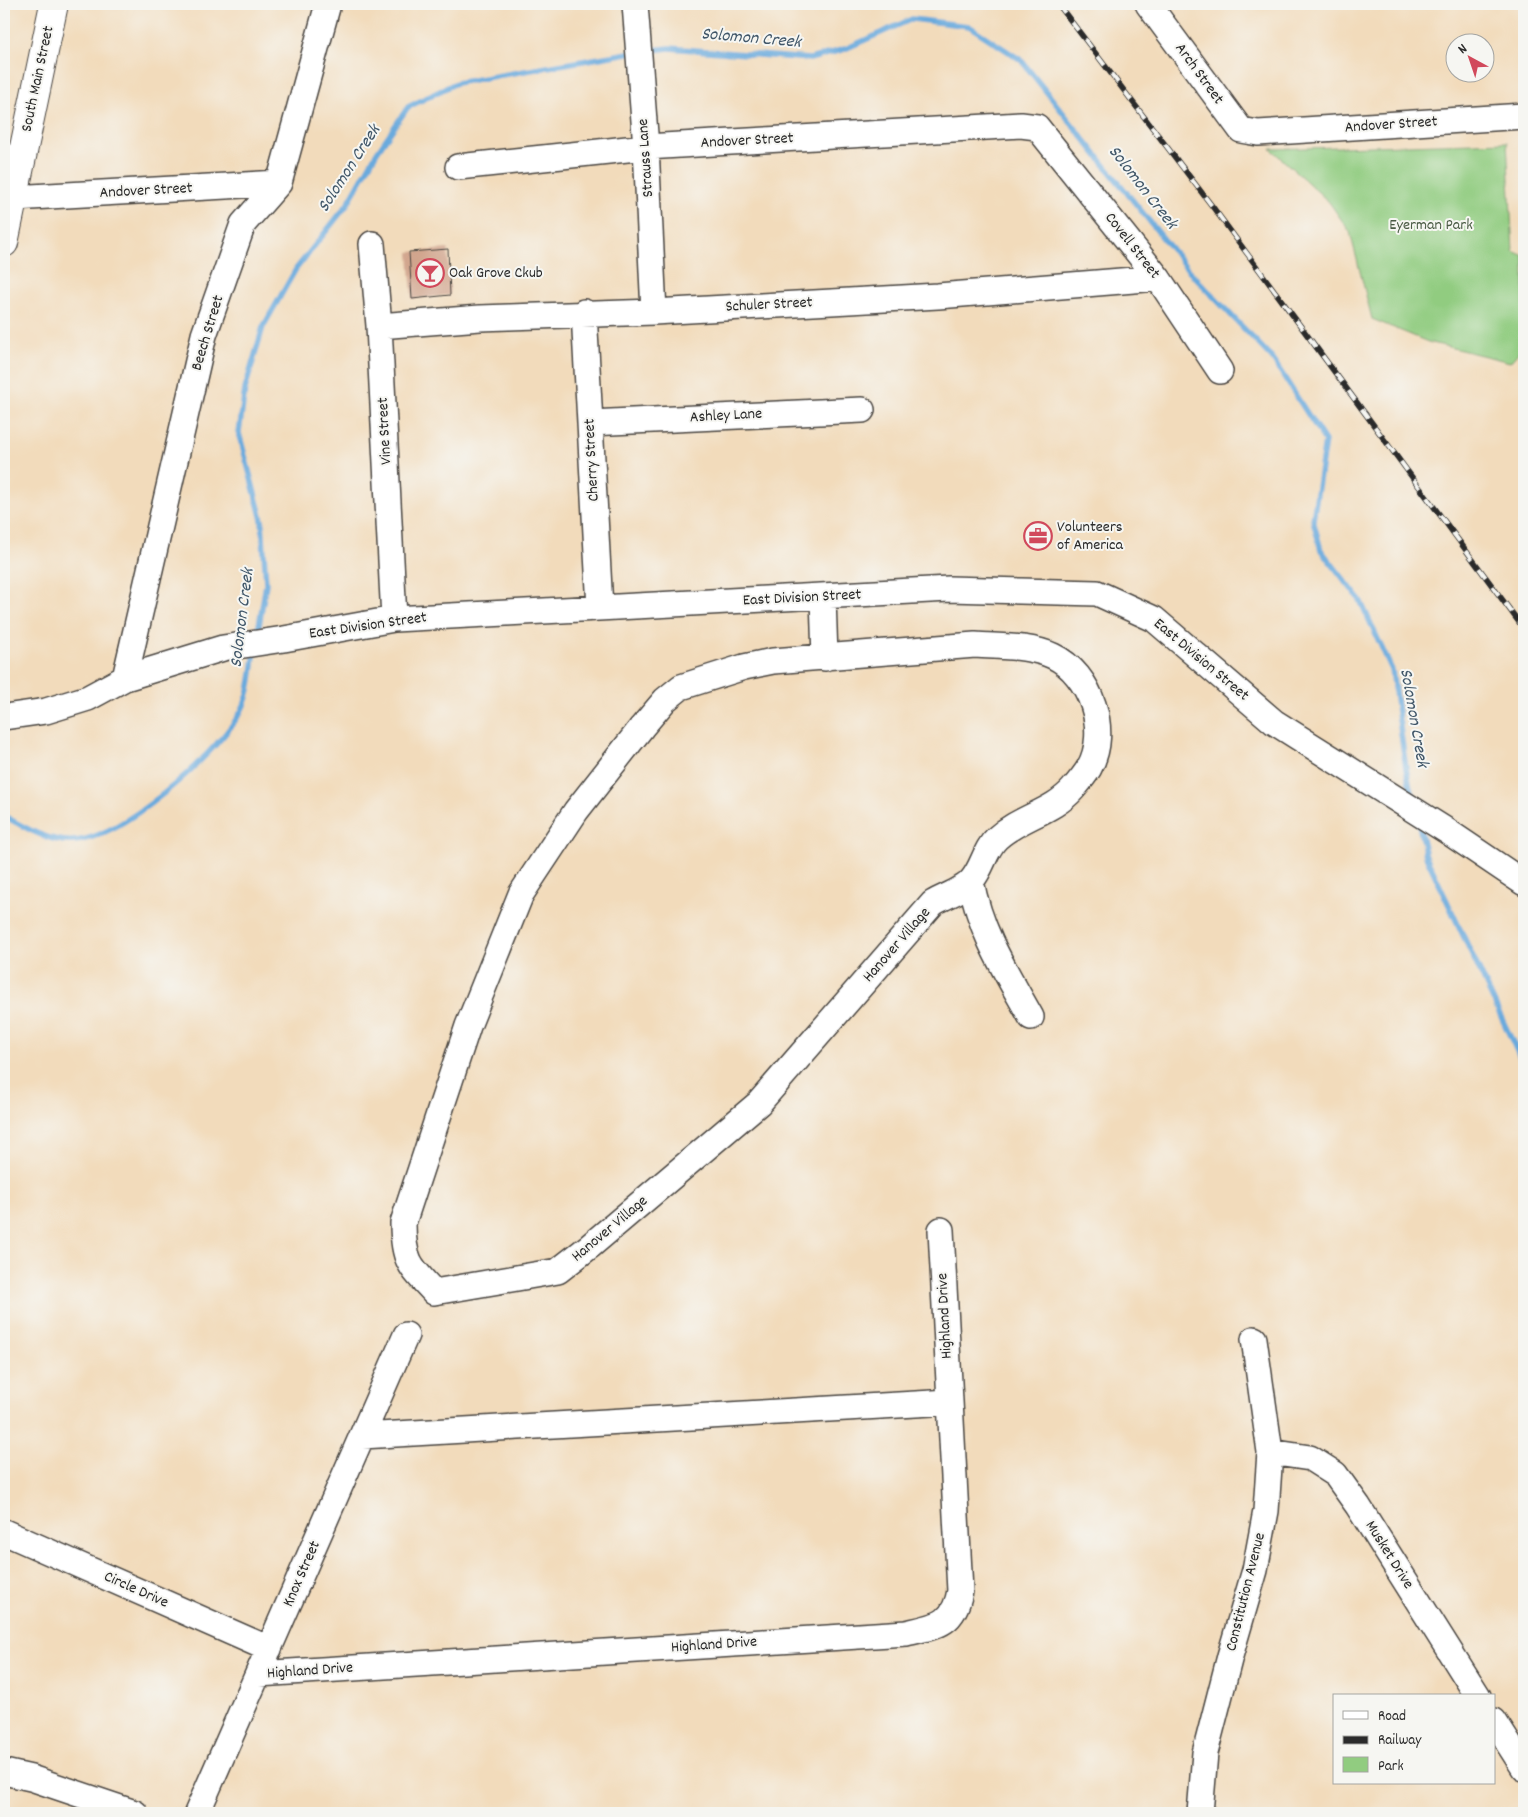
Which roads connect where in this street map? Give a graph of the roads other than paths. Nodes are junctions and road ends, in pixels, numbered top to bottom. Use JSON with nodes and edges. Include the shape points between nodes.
{"nodes":[{"id":1,"x":54,"y":4,"type":"edge"},
{"id":2,"x":328,"y":4,"type":"edge"},
{"id":3,"x":1148,"y":4,"type":"edge"},
{"id":4,"x":636,"y":14,"type":"edge"},
{"id":5,"x":1524,"y":116,"type":"edge"},
{"id":6,"x":1037,"y":127,"type":"joint"},
{"id":7,"x":1258,"y":133,"type":"joint"},
{"id":8,"x":646,"y":147,"type":"junction"},
{"id":9,"x":458,"y":167,"type":"dead end"},
{"id":10,"x":280,"y":183,"type":"junction"},
{"id":11,"x":13,"y":198,"type":"junction"},
{"id":12,"x":4,"y":243,"type":"edge"},
{"id":13,"x":372,"y":244,"type":"dead end"},
{"id":14,"x":1158,"y":278,"type":"junction"},
{"id":15,"x":584,"y":312,"type":"junction"},
{"id":16,"x":654,"y":312,"type":"junction"},
{"id":17,"x":379,"y":326,"type":"junction"},
{"id":18,"x":1220,"y":371,"type":"dead end"},
{"id":19,"x":862,"y":410,"type":"dead end"},
{"id":20,"x":590,"y":423,"type":"junction"},
{"id":21,"x":823,"y":597,"type":"junction"},
{"id":22,"x":600,"y":608,"type":"junction"},
{"id":23,"x":394,"y":619,"type":"junction"},
{"id":24,"x":825,"y":658,"type":"junction"},
{"id":25,"x":125,"y":678,"type":"junction"},
{"id":26,"x":4,"y":717,"type":"edge"},
{"id":27,"x":972,"y":881,"type":"junction"},
{"id":28,"x":1524,"y":883,"type":"edge"},
{"id":29,"x":1031,"y":1017,"type":"dead end"},
{"id":30,"x":941,"y":1230,"type":"dead end"},
{"id":31,"x":406,"y":1335,"type":"dead end"},
{"id":32,"x":1254,"y":1340,"type":"dead end"},
{"id":33,"x":950,"y":1402,"type":"junction"},
{"id":34,"x":362,"y":1436,"type":"junction"},
{"id":35,"x":1270,"y":1452,"type":"junction"},
{"id":36,"x":4,"y":1532,"type":"edge"},
{"id":37,"x":268,"y":1649,"type":"junction"},
{"id":38,"x":258,"y":1674,"type":"junction"},
{"id":39,"x":1477,"y":1694,"type":"edge"},
{"id":40,"x":1496,"y":1724,"type":"edge"},
{"id":41,"x":1524,"y":1768,"type":"edge"},
{"id":42,"x":4,"y":1772,"type":"edge"},
{"id":43,"x":135,"y":1813,"type":"edge"},
{"id":44,"x":197,"y":1813,"type":"edge"},
{"id":45,"x":1200,"y":1813,"type":"edge"}],
"edges":[{"from":1,"to":11,"type":"main road","name":"South Main Street"},
{"from":2,"to":10,"type":"street","name":"Beech Street"},
{"from":3,"to":7,"type":"street","name":"Arch Street","via":[[1241,130]]},
{"from":4,"to":8,"type":"street","name":"Strauss Lane"},
{"from":5,"to":7,"type":"street","name":"Andover Street"},
{"from":6,"to":8,"type":"street","name":"Andover Street","via":[[1021,125]]},
{"from":6,"to":14,"type":"street","name":"Covell Street"},
{"from":8,"to":9,"type":"street","name":"Andover Street"},
{"from":8,"to":16,"type":"street","name":"Strauss Lane"},
{"from":10,"to":11,"type":"street","name":"Andover Street"},
{"from":10,"to":25,"type":"street","name":"Beech Street","via":[[243,224],[204,335]]},
{"from":11,"to":12,"type":"main road","name":"South Main Street"},
{"from":13,"to":17,"type":"street","name":"Vine Street"},
{"from":14,"to":16,"type":"street","name":"Schuler Street","via":[[938,296]]},
{"from":14,"to":18,"type":"street","name":"Covell Street"},
{"from":15,"to":16,"type":"street","name":"Schuler Street"},
{"from":15,"to":17,"type":"street","name":"Schuler Street"},
{"from":15,"to":20,"type":"street","name":"Cherry Street"},
{"from":17,"to":23,"type":"street","name":"Vine Street"},
{"from":19,"to":20,"type":"street","name":"Ashley Lane"},
{"from":20,"to":22,"type":"street","name":"Cherry Street"},
{"from":21,"to":22,"type":"street","name":"East Division Street"},
{"from":21,"to":24,"type":"street"},
{"from":21,"to":28,"type":"street","name":"East Division Street","via":[[949,589],[1097,593],[1154,619],[1274,722]]},
{"from":22,"to":23,"type":"street","name":"East Division Street"},
{"from":23,"to":25,"type":"street","name":"East Division Street","via":[[223,648]]},
{"from":24,"to":27,"type":"street","name":"Hanover Village","via":[[975,645],[1032,648],[1055,657],[1076,675],[1090,695],[1096,717],[1097,745],[1090,767],[1072,790],[1052,806],[1014,824],[996,839]]},
{"from":24,"to":27,"type":"street","name":"Hanover Village","via":[[773,661],[681,687],[642,727],[576,811],[521,894],[468,1026],[404,1222],[404,1244],[411,1268],[434,1292],[558,1271],[759,1103],[933,903]]},
{"from":25,"to":26,"type":"street","name":"East Division Street","via":[[88,698],[46,711]]},
{"from":27,"to":29,"type":"street","via":[[984,931]]},
{"from":30,"to":33,"type":"street","name":"Highland Drive"},
{"from":31,"to":34,"type":"street","name":"Knox Street"},
{"from":32,"to":35,"type":"street","name":"Constitution Avenue"},
{"from":33,"to":34,"type":"street"},
{"from":33,"to":38,"type":"street","name":"Highland Drive","via":[[960,1591],[957,1609],[931,1628],[906,1633]]},
{"from":34,"to":37,"type":"street","name":"Knox Street"},
{"from":35,"to":39,"type":"street","name":"Musket Drive","via":[[1310,1458],[1335,1474]]},
{"from":35,"to":45,"type":"street","name":"Constitution Avenue","via":[[1266,1511],[1256,1570],[1205,1753]]},
{"from":36,"to":37,"type":"street","name":"Circle Drive"},
{"from":37,"to":38,"type":"street","name":"Knox Street"},
{"from":38,"to":44,"type":"street","name":"Knox Street"},
{"from":40,"to":41,"type":"street"},
{"from":42,"to":43,"type":"street"}]}
